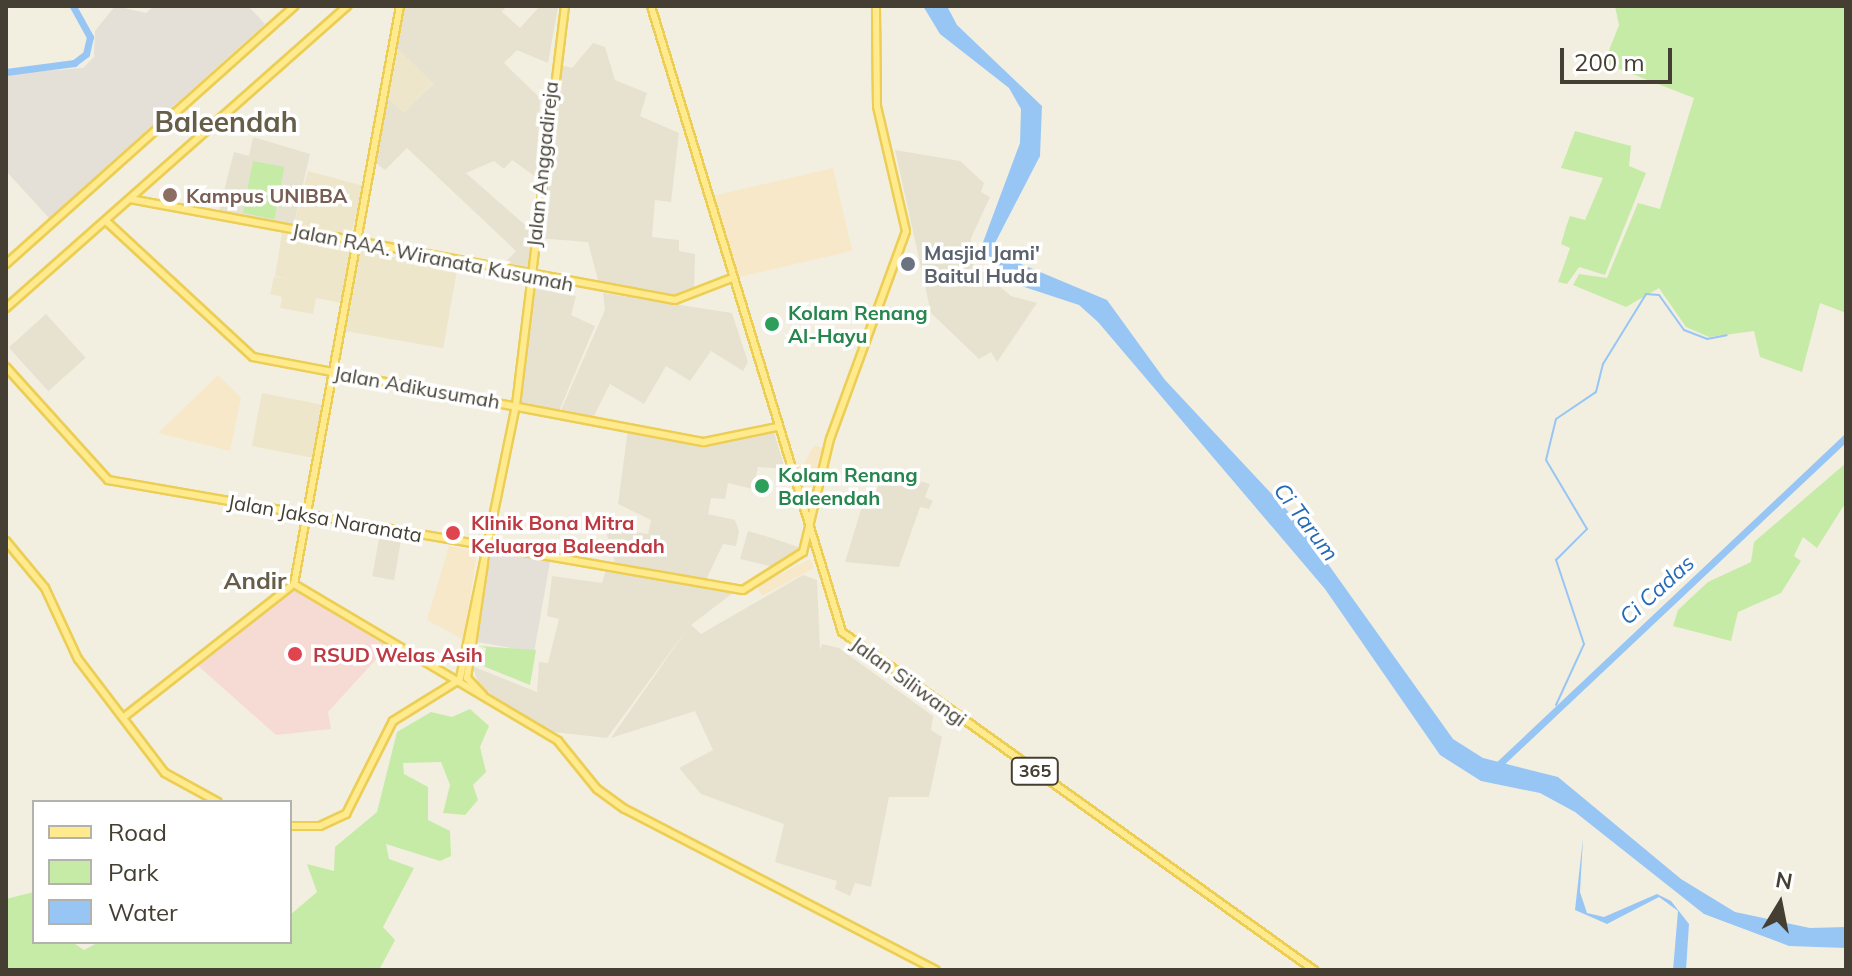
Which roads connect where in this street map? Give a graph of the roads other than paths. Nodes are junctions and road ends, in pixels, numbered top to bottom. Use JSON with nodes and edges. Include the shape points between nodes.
{"nodes":[{"id":1,"x":295,"y":6,"type":"edge"},
{"id":2,"x":347,"y":6,"type":"edge"},
{"id":3,"x":400,"y":6,"type":"edge"},
{"id":4,"x":565,"y":6,"type":"edge"},
{"id":5,"x":651,"y":6,"type":"edge"},
{"id":6,"x":876,"y":6,"type":"edge"},
{"id":7,"x":130,"y":199,"type":"junction"},
{"id":8,"x":106,"y":221,"type":"junction"},
{"id":9,"x":357,"y":244,"type":"junction"},
{"id":10,"x":6,"y":264,"type":"edge"},
{"id":11,"x":529,"y":276,"type":"junction"},
{"id":12,"x":732,"y":278,"type":"junction"},
{"id":13,"x":6,"y":308,"type":"edge"},
{"id":14,"x":6,"y":367,"type":"edge"},
{"id":15,"x":335,"y":372,"type":"junction"},
{"id":16,"x":516,"y":405,"type":"junction"},
{"id":17,"x":777,"y":427,"type":"junction"},
{"id":18,"x":815,"y":501,"type":"junction"},
{"id":19,"x":800,"y":503,"type":"junction"},
{"id":20,"x":307,"y":515,"type":"junction"},
{"id":21,"x":809,"y":533,"type":"junction"},
{"id":22,"x":6,"y":541,"type":"edge"},
{"id":23,"x":487,"y":547,"type":"junction"},
{"id":24,"x":816,"y":556,"type":"junction"},
{"id":25,"x":801,"y":557,"type":"junction"},
{"id":26,"x":292,"y":586,"type":"junction"},
{"id":27,"x":463,"y":680,"type":"junction"},
{"id":28,"x":124,"y":717,"type":"junction"},
{"id":29,"x":214,"y":800,"type":"edge"},
{"id":30,"x":292,"y":826,"type":"edge"},
{"id":31,"x":936,"y":970,"type":"edge"},
{"id":32,"x":1314,"y":970,"type":"edge"}],
"edges":[{"from":1,"to":10,"type":"main road"},
{"from":2,"to":7,"type":"main road"},
{"from":3,"to":9,"type":"main road"},
{"from":4,"to":11,"type":"main road","name":"Jalan Anggadireja"},
{"from":5,"to":12,"type":"main road","name":"Jalan Siliwangi"},
{"from":6,"to":18,"type":"main road","number":"365","via":[[877,106],[906,231],[834,428]]},
{"from":7,"to":8,"type":"main road"},
{"from":7,"to":9,"type":"main road","name":"Jalan RAA. Wiranata Kusumah"},
{"from":8,"to":13,"type":"main road"},
{"from":8,"to":15,"type":"main road","name":"Jalan Adikusumah","via":[[246,352]]},
{"from":9,"to":11,"type":"main road","name":"Jalan RAA. Wiranata Kusumah"},
{"from":9,"to":15,"type":"main road"},
{"from":11,"to":12,"type":"main road","name":"Jalan RAA. Wiranata Kusumah","via":[[683,300]]},
{"from":11,"to":16,"type":"main road","name":"Jalan Anggadireja"},
{"from":12,"to":17,"type":"main road","name":"Jalan Siliwangi"},
{"from":14,"to":20,"type":"main road","name":"Jalan Jaksa Naranata","via":[[108,480]]},
{"from":15,"to":16,"type":"main road","name":"Jalan Adikusumah"},
{"from":15,"to":20,"type":"main road"},
{"from":16,"to":17,"type":"main road","name":"Jalan Adikusumah","via":[[704,442]]},
{"from":16,"to":23,"type":"main road","name":"Jalan Anggadireja"},
{"from":17,"to":19,"type":"main road","name":"Jalan Siliwangi"},
{"from":18,"to":19,"type":"main road"},
{"from":18,"to":21,"type":"main road","number":"365"},
{"from":19,"to":21,"type":"main road","name":"Jalan Siliwangi"},
{"from":20,"to":23,"type":"main road","name":"Jalan Jaksa Naranata"},
{"from":20,"to":26,"type":"main road"},
{"from":21,"to":24,"type":"main road","name":"Jalan Siliwangi","number":"365"},
{"from":21,"to":25,"type":"main road"},
{"from":22,"to":28,"type":"main road","via":[[27,560],[71,647]]},
{"from":23,"to":25,"type":"main road","name":"Jalan Jaksa Naranata","via":[[738,591]]},
{"from":23,"to":27,"type":"main road","name":"Jalan Anggadireja"},
{"from":24,"to":25,"type":"main road"},
{"from":24,"to":32,"type":"main road","name":"Jalan Siliwangi","number":"365","via":[[838,626],[850,640]]},
{"from":26,"to":27,"type":"main road"},
{"from":26,"to":28,"type":"main road"},
{"from":27,"to":30,"type":"main road","via":[[393,721],[346,814],[320,826]]},
{"from":27,"to":31,"type":"main road","via":[[566,747],[593,785],[625,809]]},
{"from":28,"to":29,"type":"main road","via":[[170,779]]}]}
